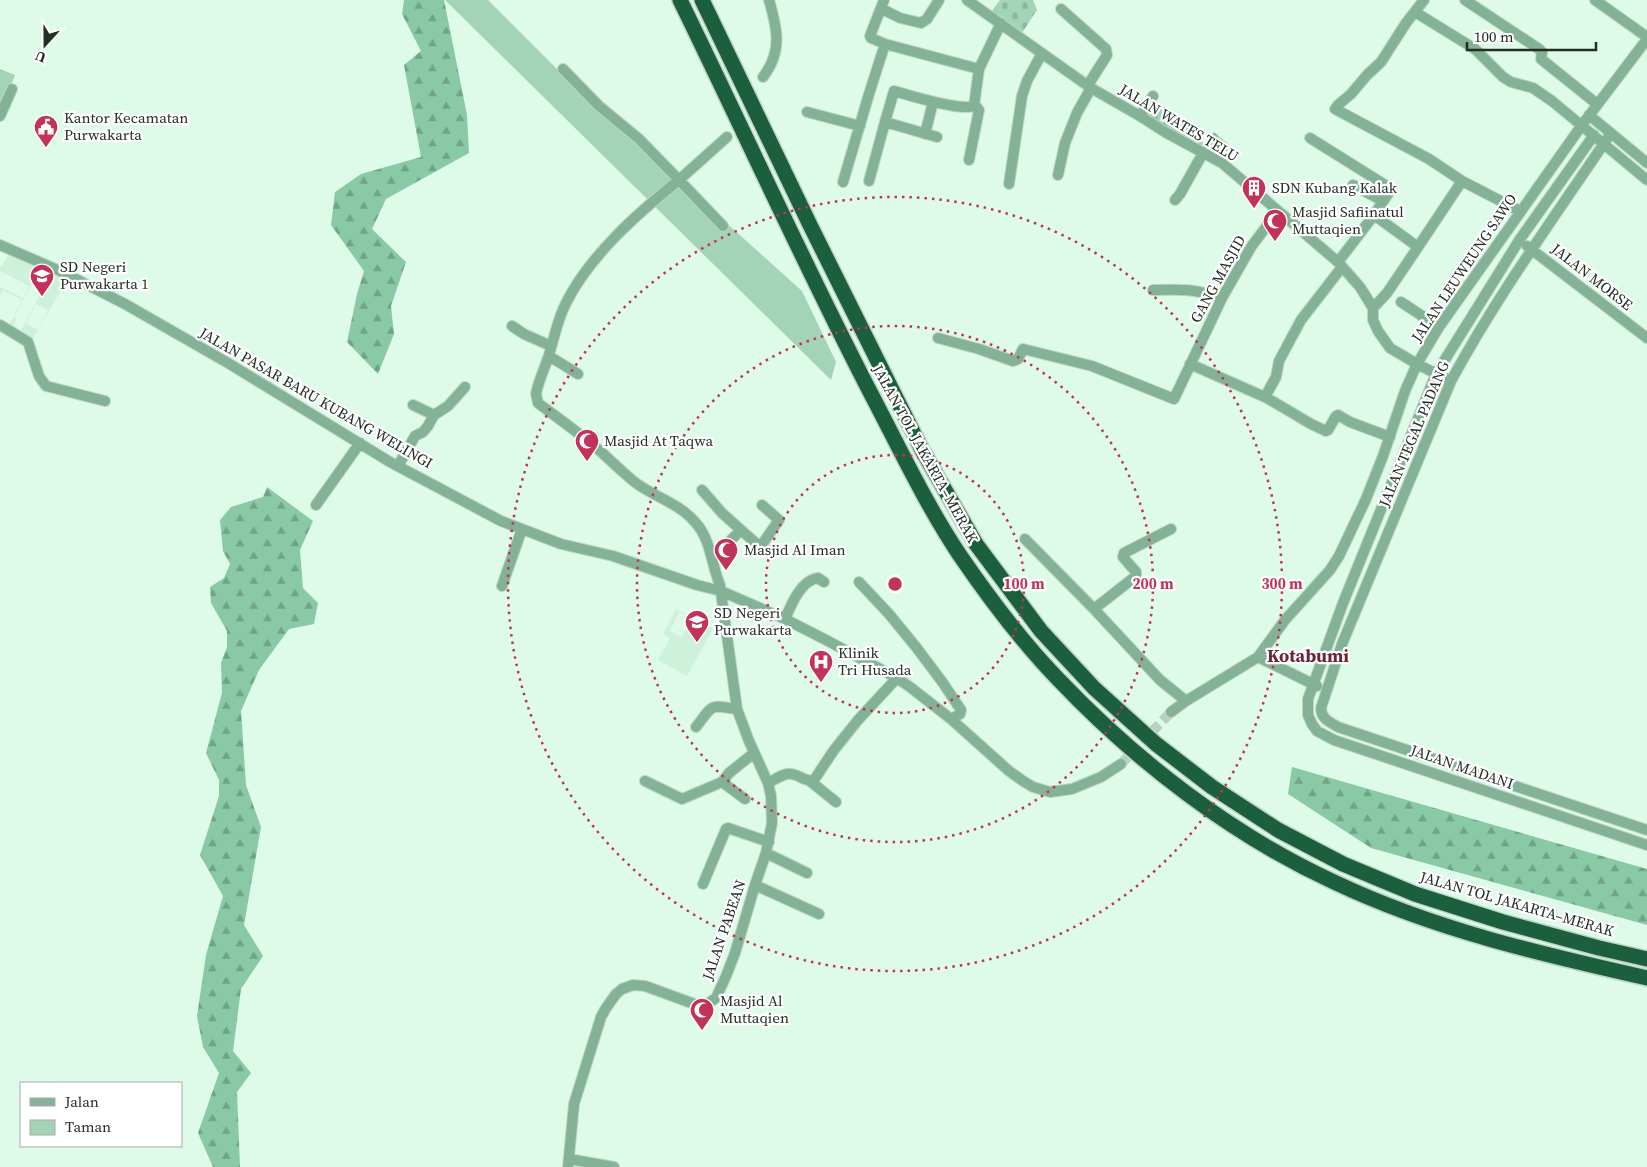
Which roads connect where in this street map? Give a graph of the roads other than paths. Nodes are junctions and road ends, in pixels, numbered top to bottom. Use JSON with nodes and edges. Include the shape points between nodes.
{"nodes":[{"id":1,"x":680,"y":0,"type":"edge"},
{"id":2,"x":702,"y":0,"type":"edge"},
{"id":3,"x":769,"y":0,"type":"edge"},
{"id":4,"x":939,"y":0,"type":"edge"},
{"id":5,"x":967,"y":0,"type":"edge"},
{"id":6,"x":1424,"y":0,"type":"edge"},
{"id":7,"x":1465,"y":0,"type":"edge"},
{"id":8,"x":1596,"y":0,"type":"edge"},
{"id":9,"x":883,"y":5,"type":"edge"},
{"id":10,"x":1061,"y":9,"type":"dead end"},
{"id":11,"x":1415,"y":12,"type":"junction"},
{"id":12,"x":1001,"y":23,"type":"junction"},
{"id":13,"x":1647,"y":38,"type":"edge"},
{"id":14,"x":885,"y":44,"type":"junction"},
{"id":15,"x":1042,"y":52,"type":"junction"},
{"id":16,"x":979,"y":69,"type":"junction"},
{"id":17,"x":563,"y":70,"type":"dead end"},
{"id":18,"x":763,"y":77,"type":"dead end"},
{"id":19,"x":1089,"y":86,"type":"junction"},
{"id":20,"x":12,"y":89,"type":"dead end"},
{"id":21,"x":1152,"y":96,"type":"dead end"},
{"id":22,"x":933,"y":102,"type":"junction"},
{"id":23,"x":1597,"y":104,"type":"junction"},
{"id":24,"x":975,"y":105,"type":"junction"},
{"id":25,"x":807,"y":112,"type":"dead end"},
{"id":26,"x":1589,"y":115,"type":"junction"},
{"id":27,"x":0,"y":116,"type":"edge"},
{"id":28,"x":1140,"y":116,"type":"junction"},
{"id":29,"x":885,"y":122,"type":"junction"},
{"id":30,"x":1582,"y":125,"type":"junction"},
{"id":31,"x":860,"y":126,"type":"junction"},
{"id":32,"x":1611,"y":133,"type":"junction"},
{"id":33,"x":925,"y":134,"type":"junction"},
{"id":34,"x":1594,"y":135,"type":"junction"},
{"id":35,"x":727,"y":137,"type":"dead end"},
{"id":36,"x":937,"y":137,"type":"dead end"},
{"id":37,"x":1310,"y":138,"type":"dead end"},
{"id":38,"x":1604,"y":144,"type":"junction"},
{"id":39,"x":1204,"y":153,"type":"junction"},
{"id":40,"x":969,"y":160,"type":"dead end"},
{"id":41,"x":1647,"y":163,"type":"edge"},
{"id":42,"x":1058,"y":175,"type":"dead end"},
{"id":43,"x":679,"y":180,"type":"junction"},
{"id":44,"x":1647,"y":180,"type":"edge"},
{"id":45,"x":868,"y":181,"type":"dead end"},
{"id":46,"x":1462,"y":181,"type":"junction"},
{"id":47,"x":843,"y":182,"type":"dead end"},
{"id":48,"x":1009,"y":184,"type":"dead end"},
{"id":49,"x":1353,"y":185,"type":"dead end"},
{"id":50,"x":1175,"y":200,"type":"dead end"},
{"id":51,"x":1383,"y":201,"type":"junction"},
{"id":52,"x":1278,"y":212,"type":"junction"},
{"id":53,"x":1520,"y":212,"type":"junction"},
{"id":54,"x":1374,"y":215,"type":"junction"},
{"id":55,"x":723,"y":226,"type":"dead end"},
{"id":56,"x":1520,"y":239,"type":"junction"},
{"id":57,"x":0,"y":245,"type":"edge"},
{"id":58,"x":1418,"y":248,"type":"junction"},
{"id":59,"x":1531,"y":249,"type":"junction"},
{"id":60,"x":1340,"y":264,"type":"junction"},
{"id":61,"x":1153,"y":290,"type":"dead end"},
{"id":62,"x":1222,"y":298,"type":"junction"},
{"id":63,"x":1400,"y":302,"type":"dead end"},
{"id":64,"x":1373,"y":308,"type":"junction"},
{"id":65,"x":0,"y":325,"type":"edge"},
{"id":66,"x":512,"y":326,"type":"dead end"},
{"id":67,"x":1439,"y":327,"type":"junction"},
{"id":68,"x":938,"y":338,"type":"dead end"},
{"id":69,"x":1647,"y":338,"type":"edge"},
{"id":70,"x":550,"y":351,"type":"junction"},
{"id":71,"x":1190,"y":364,"type":"junction"},
{"id":72,"x":1417,"y":364,"type":"junction"},
{"id":73,"x":578,"y":374,"type":"dead end"},
{"id":74,"x":1436,"y":374,"type":"junction"},
{"id":75,"x":1451,"y":381,"type":"junction"},
{"id":76,"x":465,"y":387,"type":"dead end"},
{"id":77,"x":1266,"y":398,"type":"junction"},
{"id":78,"x":105,"y":401,"type":"dead end"},
{"id":79,"x":413,"y":405,"type":"dead end"},
{"id":80,"x":434,"y":415,"type":"junction"},
{"id":81,"x":1390,"y":436,"type":"junction"},
{"id":82,"x":360,"y":443,"type":"junction"},
{"id":83,"x":398,"y":466,"type":"junction"},
{"id":84,"x":702,"y":490,"type":"dead end"},
{"id":85,"x":316,"y":505,"type":"dead end"},
{"id":86,"x":762,"y":505,"type":"dead end"},
{"id":87,"x":522,"y":529,"type":"junction"},
{"id":88,"x":1171,"y":529,"type":"dead end"},
{"id":89,"x":741,"y":530,"type":"junction"},
{"id":90,"x":1025,"y":539,"type":"dead end"},
{"id":91,"x":712,"y":559,"type":"junction"},
{"id":92,"x":824,"y":582,"type":"dead end"},
{"id":93,"x":858,"y":582,"type":"dead end"},
{"id":94,"x":502,"y":586,"type":"dead end"},
{"id":95,"x":721,"y":591,"type":"junction"},
{"id":96,"x":1094,"y":609,"type":"junction"},
{"id":97,"x":785,"y":619,"type":"junction"},
{"id":98,"x":1329,"y":640,"type":"junction"},
{"id":99,"x":1342,"y":644,"type":"junction"},
{"id":100,"x":1258,"y":657,"type":"junction"},
{"id":101,"x":897,"y":678,"type":"junction"},
{"id":102,"x":1312,"y":684,"type":"junction"},
{"id":103,"x":1327,"y":690,"type":"junction"},
{"id":104,"x":1186,"y":701,"type":"junction"},
{"id":105,"x":737,"y":709,"type":"junction"},
{"id":106,"x":1172,"y":712,"type":"tunnel mouth"},
{"id":107,"x":1321,"y":713,"type":"junction"},
{"id":108,"x":1308,"y":715,"type":"junction"},
{"id":109,"x":952,"y":719,"type":"junction"},
{"id":110,"x":696,"y":727,"type":"dead end"},
{"id":111,"x":754,"y":752,"type":"junction"},
{"id":112,"x":1121,"y":764,"type":"tunnel mouth"},
{"id":113,"x":645,"y":781,"type":"dead end"},
{"id":114,"x":810,"y":781,"type":"junction"},
{"id":115,"x":722,"y":782,"type":"junction"},
{"id":116,"x":768,"y":782,"type":"junction"},
{"id":117,"x":745,"y":798,"type":"dead end"},
{"id":118,"x":836,"y":802,"type":"dead end"},
{"id":119,"x":1647,"y":830,"type":"edge"},
{"id":120,"x":769,"y":842,"type":"junction"},
{"id":121,"x":1647,"y":845,"type":"edge"},
{"id":122,"x":766,"y":853,"type":"junction"},
{"id":123,"x":807,"y":873,"type":"dead end"},
{"id":124,"x":703,"y":884,"type":"dead end"},
{"id":125,"x":755,"y":885,"type":"junction"},
{"id":126,"x":819,"y":914,"type":"dead end"},
{"id":127,"x":1647,"y":958,"type":"edge"},
{"id":128,"x":1647,"y":978,"type":"edge"},
{"id":129,"x":569,"y":1163,"type":"edge"},
{"id":130,"x":614,"y":1167,"type":"edge"}],
"edges":[{"from":1,"to":128,"type":"highway","name":"JALAN TOL JAKARTA–MERAK","via":[[845,343],[917,482],[958,552],[1016,631],[1058,680],[1179,788],[1237,828],[1332,882],[1449,928],[1537,954]]},
{"from":2,"to":127,"type":"highway","name":"JALAN TOL JAKARTA–MERAK","via":[[922,450],[976,544],[1041,631],[1094,688],[1156,744],[1212,787],[1278,830],[1343,864],[1415,894],[1504,922]]},
{"from":3,"to":18,"type":"street","via":[[777,35],[773,62]]},
{"from":4,"to":9,"type":"street","via":[[921,23],[900,18]]},
{"from":5,"to":12,"type":"street","name":"JALAN WATES TELU"},
{"from":6,"to":11,"type":"street"},
{"from":7,"to":23,"type":"street","via":[[1539,49],[1541,60]]},
{"from":8,"to":13,"type":"street"},
{"from":9,"to":14,"type":"street","via":[[870,36]]},
{"from":10,"to":19,"type":"street","via":[[1106,49],[1107,55]]},
{"from":11,"to":30,"type":"street","via":[[1474,50],[1511,82],[1533,88]]},
{"from":11,"to":46,"type":"street","via":[[1381,62],[1335,109],[1429,159]]},
{"from":12,"to":15,"type":"street","name":"JALAN WATES TELU"},
{"from":12,"to":16,"type":"street"},
{"from":13,"to":23,"type":"street","name":"JALAN LEUWEUNG SAWO"},
{"from":14,"to":16,"type":"street"},
{"from":14,"to":31,"type":"street"},
{"from":15,"to":19,"type":"street","name":"JALAN WATES TELU"},
{"from":15,"to":48,"type":"street","via":[[1022,96]]},
{"from":16,"to":24,"type":"street"},
{"from":17,"to":43,"type":"street"},
{"from":19,"to":28,"type":"street","name":"JALAN WATES TELU"},
{"from":19,"to":42,"type":"street","via":[[1065,143]]},
{"from":20,"to":27,"type":"street"},
{"from":21,"to":28,"type":"street"},
{"from":22,"to":24,"type":"street","via":[[972,108]]},
{"from":22,"to":29,"type":"street","via":[[894,91]]},
{"from":22,"to":33,"type":"street"},
{"from":23,"to":26,"type":"street","name":"JALAN LEUWEUNG SAWO"},
{"from":24,"to":40,"type":"street","via":[[979,110]]},
{"from":25,"to":31,"type":"street"},
{"from":26,"to":30,"type":"street","name":"JALAN LEUWEUNG SAWO"},
{"from":26,"to":32,"type":"street"},
{"from":28,"to":39,"type":"street","name":"JALAN WATES TELU"},
{"from":29,"to":33,"type":"street"},
{"from":29,"to":45,"type":"street"},
{"from":30,"to":34,"type":"street"},
{"from":30,"to":53,"type":"street","name":"JALAN LEUWEUNG SAWO"},
{"from":31,"to":47,"type":"street"},
{"from":32,"to":38,"type":"street","name":"JALAN TEGAL PADANG"},
{"from":32,"to":41,"type":"street"},
{"from":33,"to":36,"type":"street"},
{"from":34,"to":38,"type":"street"},
{"from":34,"to":56,"type":"street","name":"JALAN TEGAL PADANG"},
{"from":35,"to":43,"type":"street","name":"JALAN PABEAN"},
{"from":37,"to":51,"type":"street","via":[[1390,188]]},
{"from":38,"to":44,"type":"street"},
{"from":38,"to":59,"type":"street","name":"JALAN TEGAL PADANG"},
{"from":39,"to":50,"type":"street"},
{"from":39,"to":52,"type":"street","name":"JALAN WATES TELU","via":[[1222,163]]},
{"from":43,"to":55,"type":"street"},
{"from":43,"to":70,"type":"street","name":"JALAN PABEAN","via":[[637,216],[574,287]]},
{"from":46,"to":53,"type":"street"},
{"from":46,"to":58,"type":"street"},
{"from":49,"to":51,"type":"street"},
{"from":51,"to":54,"type":"street"},
{"from":52,"to":60,"type":"street","name":"JALAN WATES TELU"},
{"from":52,"to":62,"type":"street","name":"GANG MASJID","via":[[1251,247]]},
{"from":53,"to":67,"type":"street","name":"JALAN LEUWEUNG SAWO"},
{"from":54,"to":58,"type":"street"},
{"from":54,"to":60,"type":"street"},
{"from":56,"to":59,"type":"street","name":"JALAN MORSE"},
{"from":56,"to":74,"type":"street","name":"JALAN TEGAL PADANG"},
{"from":57,"to":82,"type":"street","name":"JALAN PASAR BARU KUBANG WELINGI","via":[[125,304]]},
{"from":58,"to":64,"type":"street"},
{"from":59,"to":69,"type":"street","name":"JALAN MORSE"},
{"from":59,"to":75,"type":"street","name":"JALAN TEGAL PADANG"},
{"from":60,"to":64,"type":"street","name":"JALAN WATES TELU"},
{"from":60,"to":77,"type":"street","via":[[1301,320],[1279,361]]},
{"from":61,"to":62,"type":"street","via":[[1198,290]]},
{"from":62,"to":71,"type":"street","name":"GANG MASJID"},
{"from":63,"to":67,"type":"street"},
{"from":64,"to":72,"type":"street","name":"JALAN WATES TELU","via":[[1373,320],[1384,341],[1395,352]]},
{"from":65,"to":78,"type":"street","via":[[28,342],[39,376],[46,386]]},
{"from":66,"to":70,"type":"street"},
{"from":67,"to":72,"type":"street","name":"JALAN LEUWEUNG SAWO"},
{"from":68,"to":71,"type":"street","name":"GANG MASJID","via":[[1012,360],[1018,359],[1023,349],[1057,356],[1092,366],[1174,399]]},
{"from":70,"to":73,"type":"street"},
{"from":70,"to":91,"type":"street","name":"JALAN PABEAN","via":[[537,389],[538,402],[632,480],[695,522],[709,545]]},
{"from":71,"to":77,"type":"street"},
{"from":72,"to":74,"type":"street","name":"JALAN WATES TELU"},
{"from":72,"to":81,"type":"street","name":"JALAN LEUWEUNG SAWO"},
{"from":74,"to":75,"type":"street","name":"JALAN WATES TELU"},
{"from":74,"to":98,"type":"street","name":"JALAN TEGAL PADANG"},
{"from":75,"to":99,"type":"street","name":"JALAN TEGAL PADANG"},
{"from":76,"to":80,"type":"street","via":[[448,406]]},
{"from":77,"to":81,"type":"street","via":[[1326,430],[1338,415]]},
{"from":79,"to":80,"type":"street"},
{"from":80,"to":83,"type":"street","via":[[428,426],[416,436]]},
{"from":81,"to":100,"type":"street","name":"JALAN LEUWEUNG SAWO","via":[[1366,499],[1339,556]]},
{"from":82,"to":83,"type":"street","name":"JALAN PASAR BARU KUBANG WELINGI"},
{"from":82,"to":85,"type":"street"},
{"from":83,"to":87,"type":"street","name":"JALAN PASAR BARU KUBANG WELINGI"},
{"from":84,"to":89,"type":"street"},
{"from":86,"to":89,"type":"street","via":[[779,520],[760,546]]},
{"from":87,"to":94,"type":"street"},
{"from":87,"to":95,"type":"street","name":"JALAN PASAR BARU KUBANG WELINGI","via":[[561,544],[613,556]]},
{"from":88,"to":96,"type":"street","via":[[1124,553],[1123,557],[1136,576]]},
{"from":89,"to":91,"type":"street"},
{"from":90,"to":96,"type":"street"},
{"from":91,"to":95,"type":"street","name":"JALAN PABEAN"},
{"from":92,"to":97,"type":"street","via":[[818,578],[808,581]]},
{"from":93,"to":109,"type":"street","via":[[889,614],[943,683],[961,710]]},
{"from":95,"to":97,"type":"street","name":"JALAN PASAR BARU KUBANG WELINGI"},
{"from":95,"to":105,"type":"street","name":"JALAN PABEAN"},
{"from":96,"to":104,"type":"street","via":[[1160,680]]},
{"from":97,"to":101,"type":"street","name":"JALAN PASAR BARU KUBANG WELINGI"},
{"from":98,"to":99,"type":"street"},
{"from":98,"to":102,"type":"street","name":"JALAN TEGAL PADANG"},
{"from":99,"to":103,"type":"street","name":"JALAN TEGAL PADANG"},
{"from":100,"to":102,"type":"street"},
{"from":100,"to":104,"type":"street"},
{"from":101,"to":109,"type":"street","name":"JALAN PASAR BARU KUBANG WELINGI"},
{"from":101,"to":114,"type":"street","via":[[858,720],[814,780]]},
{"from":102,"to":103,"type":"street"},
{"from":102,"to":108,"type":"street"},
{"from":103,"to":107,"type":"street"},
{"from":104,"to":106,"type":"street"},
{"from":105,"to":110,"type":"street","via":[[712,707]]},
{"from":105,"to":111,"type":"street","name":"JALAN PABEAN"},
{"from":107,"to":108,"type":"street"},
{"from":107,"to":119,"type":"street","name":"JALAN MADANI","via":[[1338,727]]},
{"from":108,"to":121,"type":"street","name":"JALAN MADANI","via":[[1317,731],[1334,740]]},
{"from":109,"to":112,"type":"street","name":"JALAN PASAR BARU KUBANG WELINGI","via":[[1009,771],[1042,790],[1060,792],[1080,787]]},
{"from":111,"to":115,"type":"street","via":[[729,772]]},
{"from":111,"to":116,"type":"street","name":"JALAN PABEAN"},
{"from":113,"to":115,"type":"street","via":[[682,799]]},
{"from":114,"to":116,"type":"street","via":[[786,774]]},
{"from":114,"to":118,"type":"street"},
{"from":115,"to":117,"type":"street"},
{"from":116,"to":120,"type":"street","name":"JALAN PABEAN","via":[[772,808]]},
{"from":120,"to":122,"type":"street","name":"JALAN PABEAN"},
{"from":120,"to":124,"type":"street","via":[[726,829]]},
{"from":122,"to":123,"type":"street"},
{"from":122,"to":125,"type":"street","name":"JALAN PABEAN"},
{"from":125,"to":126,"type":"street"},
{"from":125,"to":129,"type":"street","name":"JALAN PABEAN","via":[[735,953],[711,1002],[697,1005],[645,986],[633,985],[622,989],[611,1000],[601,1017],[574,1104]]},
{"from":129,"to":130,"type":"street"}]}
